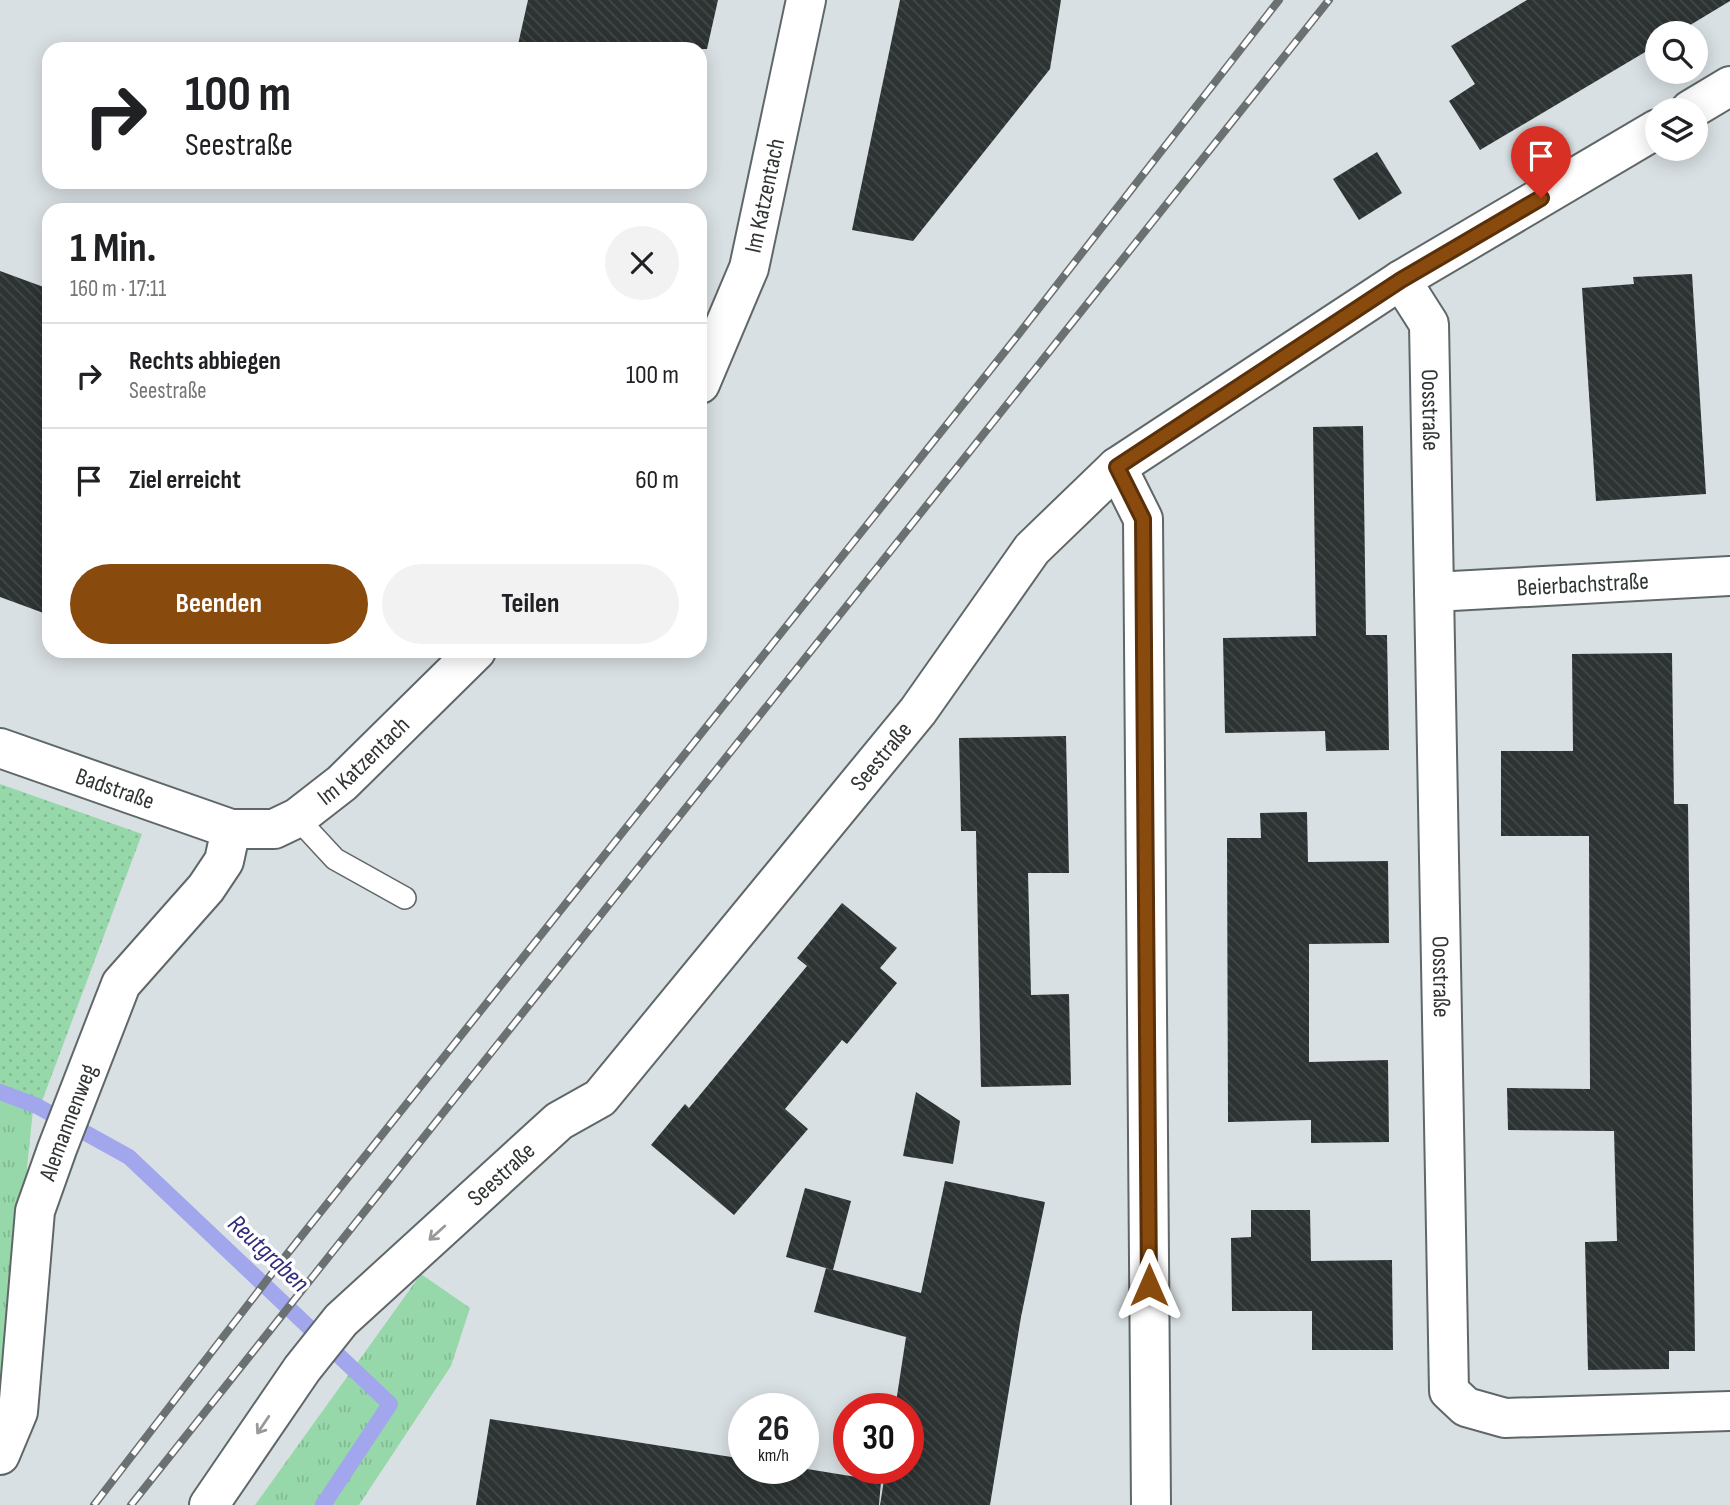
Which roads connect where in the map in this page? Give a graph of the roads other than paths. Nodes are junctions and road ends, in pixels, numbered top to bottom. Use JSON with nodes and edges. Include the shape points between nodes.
{"nodes":[{"id":1,"x":806,"y":0,"type":"edge"},
{"id":2,"x":1730,"y":86,"type":"edge"},
{"id":3,"x":1708,"y":99,"type":"edge"},
{"id":4,"x":1645,"y":136,"type":"edge"},
{"id":5,"x":1401,"y":280,"type":"junction"},
{"id":6,"x":707,"y":367,"type":"edge"},
{"id":7,"x":1117,"y":467,"type":"junction"},
{"id":8,"x":1730,"y":576,"type":"edge"},
{"id":9,"x":1434,"y":592,"type":"junction"},
{"id":10,"x":469,"y":658,"type":"edge"},
{"id":11,"x":0,"y":748,"type":"edge"},
{"id":12,"x":297,"y":818,"type":"junction"},
{"id":13,"x":231,"y":829,"type":"junction"},
{"id":14,"x":405,"y":898,"type":"dead end"},
{"id":15,"x":1730,"y":1411,"type":"edge"},
{"id":16,"x":0,"y":1455,"type":"edge"},
{"id":17,"x":209,"y":1505,"type":"edge"},
{"id":18,"x":1151,"y":1505,"type":"edge"}],
"edges":[{"from":1,"to":6,"type":"street","name":"Im Katzentach","via":[[749,268]]},
{"from":2,"to":3,"type":"street"},
{"from":4,"to":5,"type":"street","name":"Seestraße"},
{"from":5,"to":7,"type":"street","name":"Seestraße"},
{"from":5,"to":9,"type":"street","name":"Oosstraße","via":[[1429,324]]},
{"from":7,"to":17,"type":"street","name":"Seestraße","one_way":true,"via":[[1032,549],[918,710],[600,1098],[559,1121],[341,1320]]},
{"from":7,"to":18,"type":"street","via":[[1143,519]]},
{"from":8,"to":9,"type":"street","name":"Beierbachstraße"},
{"from":9,"to":15,"type":"street","name":"Oosstraße","via":[[1448,1391],[1466,1407],[1505,1418]]},
{"from":10,"to":12,"type":"street","name":"Im Katzentach","via":[[342,783]]},
{"from":11,"to":13,"type":"street","name":"Badstraße"},
{"from":12,"to":13,"type":"street","name":"Im Katzentach","via":[[274,829]]},
{"from":12,"to":14,"type":"lane","via":[[335,859]]},
{"from":13,"to":16,"type":"street","name":"Alemannenweg","via":[[224,861],[206,888],[121,984],[57,1149],[36,1211],[18,1412]]}]}
